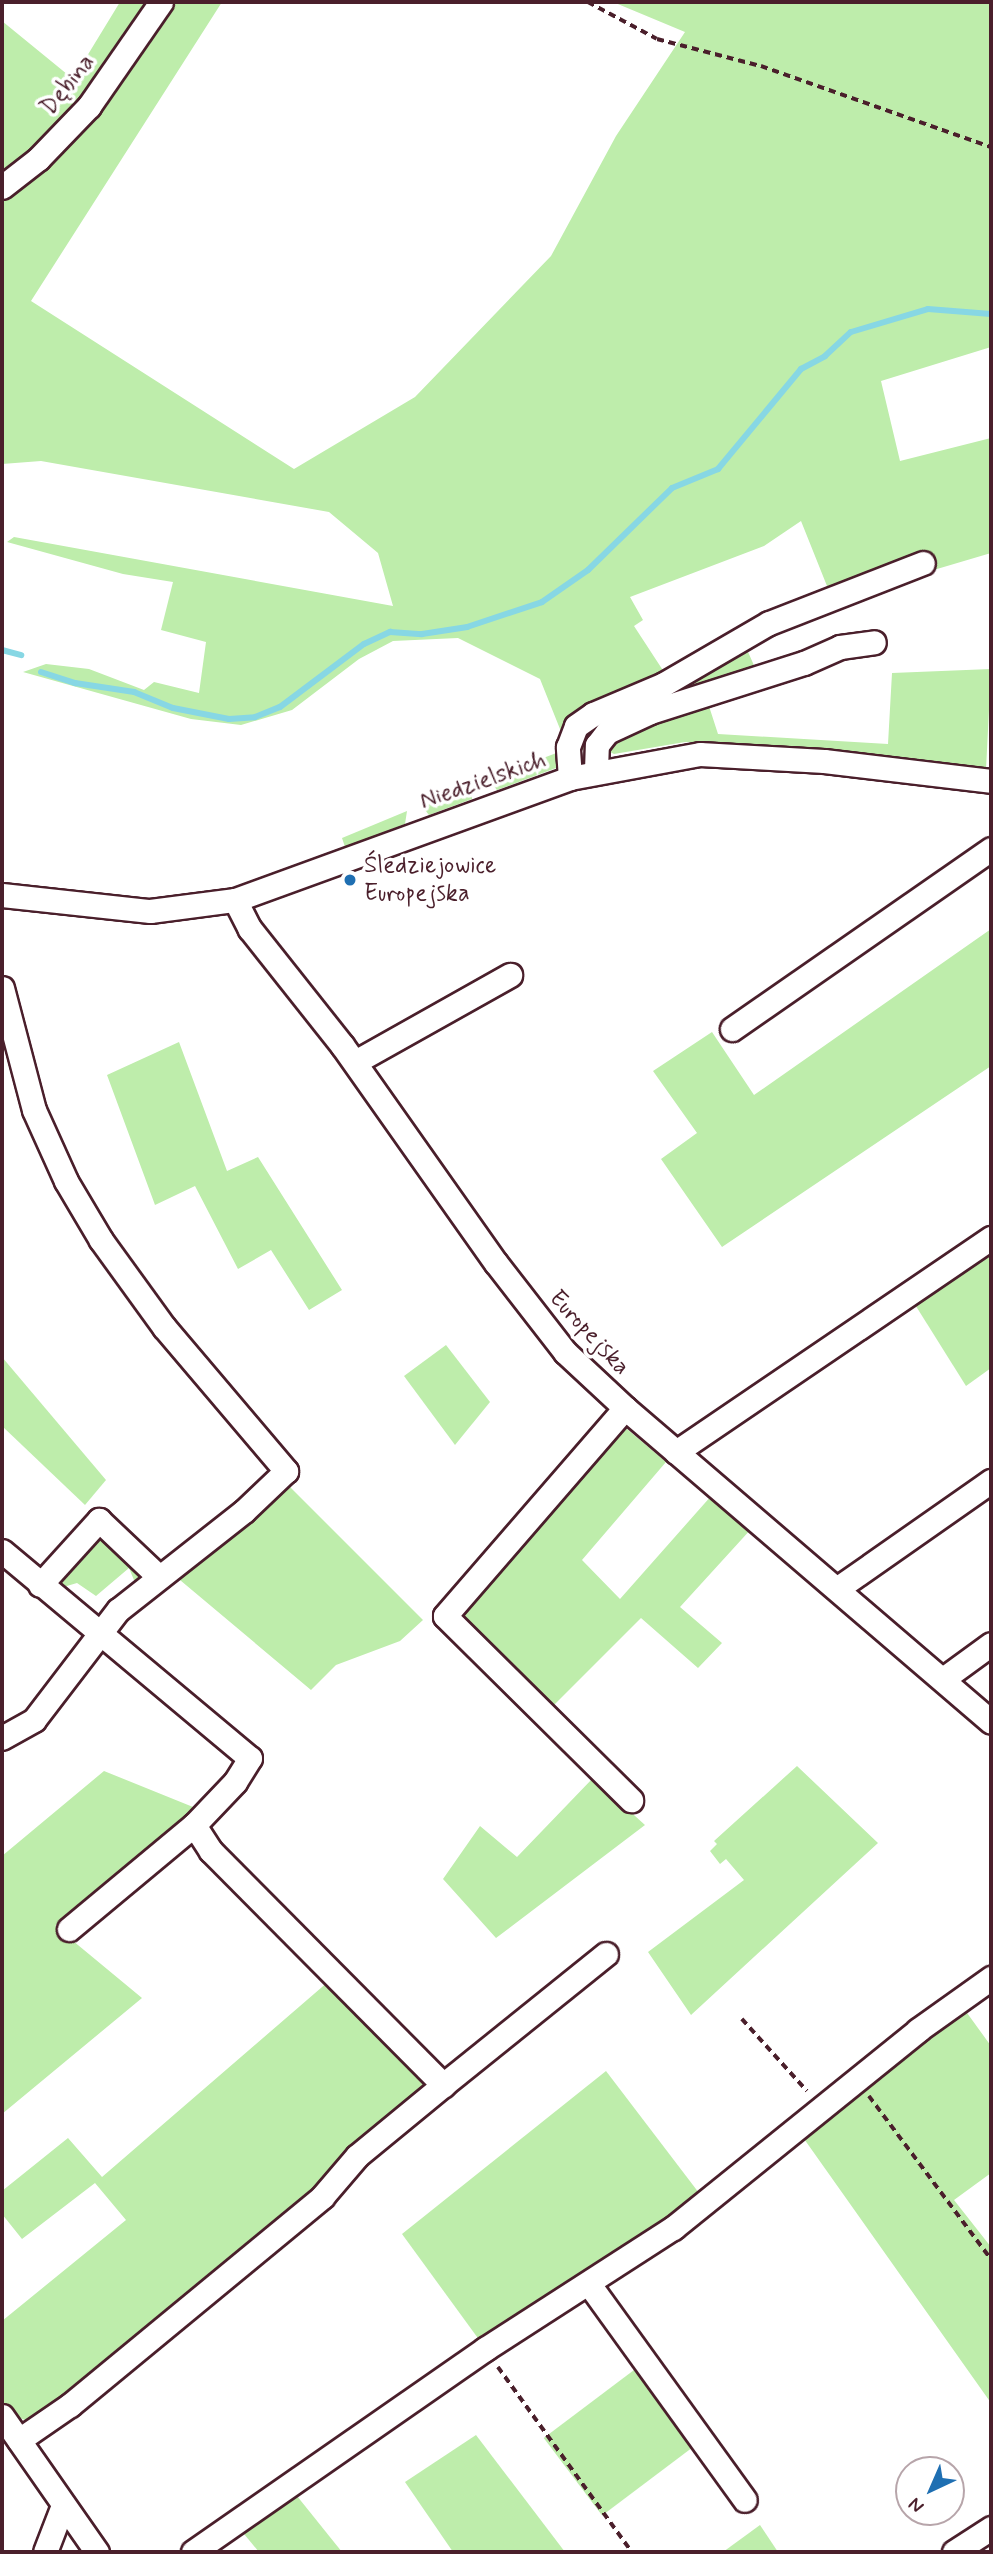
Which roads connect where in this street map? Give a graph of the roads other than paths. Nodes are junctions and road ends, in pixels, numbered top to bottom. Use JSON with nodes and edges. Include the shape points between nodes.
{"nodes":[{"id":1,"x":161,"y":2,"type":"edge"},
{"id":2,"x":2,"y":187,"type":"edge"},
{"id":3,"x":923,"y":563,"type":"dead end"},
{"id":4,"x":874,"y":642,"type":"dead end"},
{"id":5,"x":596,"y":771,"type":"junction"},
{"id":6,"x":570,"y":778,"type":"junction"},
{"id":7,"x":991,"y":782,"type":"edge"},
{"id":8,"x":991,"y":849,"type":"edge"},
{"id":9,"x":2,"y":895,"type":"edge"},
{"id":10,"x":235,"y":900,"type":"junction"},
{"id":11,"x":510,"y":975,"type":"dead end"},
{"id":12,"x":2,"y":988,"type":"edge"},
{"id":13,"x":732,"y":1029,"type":"dead end"},
{"id":14,"x":355,"y":1062,"type":"junction"},
{"id":15,"x":991,"y":1238,"type":"edge"},
{"id":16,"x":625,"y":1408,"type":"junction"},
{"id":17,"x":676,"y":1452,"type":"junction"},
{"id":18,"x":991,"y":1481,"type":"edge"},
{"id":19,"x":2,"y":1551,"type":"edge"},
{"id":20,"x":159,"y":1577,"type":"junction"},
{"id":21,"x":40,"y":1585,"type":"junction"},
{"id":22,"x":838,"y":1588,"type":"junction"},
{"id":23,"x":101,"y":1635,"type":"junction"},
{"id":24,"x":991,"y":1644,"type":"edge"},
{"id":25,"x":943,"y":1679,"type":"junction"},
{"id":26,"x":991,"y":1722,"type":"edge"},
{"id":27,"x":2,"y":1738,"type":"edge"},
{"id":28,"x":631,"y":1800,"type":"dead end"},
{"id":29,"x":194,"y":1825,"type":"junction"},
{"id":30,"x":69,"y":1929,"type":"dead end"},
{"id":31,"x":606,"y":1954,"type":"dead end"},
{"id":32,"x":991,"y":1978,"type":"edge"},
{"id":33,"x":443,"y":2085,"type":"junction"},
{"id":34,"x":589,"y":2284,"type":"junction"},
{"id":35,"x":2,"y":2416,"type":"edge"},
{"id":36,"x":19,"y":2441,"type":"junction"},
{"id":37,"x":745,"y":2500,"type":"dead end"},
{"id":38,"x":62,"y":2508,"type":"junction"},
{"id":39,"x":991,"y":2528,"type":"edge"},
{"id":40,"x":46,"y":2552,"type":"edge"},
{"id":41,"x":97,"y":2552,"type":"edge"},
{"id":42,"x":192,"y":2552,"type":"edge"},
{"id":43,"x":954,"y":2552,"type":"edge"}],
"edges":[{"from":1,"to":2,"type":"street","name":"Dębina","via":[[89,106],[38,159]]},
{"from":3,"to":6,"type":"street","via":[[769,623],[664,684],[593,714],[576,726],[568,747]]},
{"from":4,"to":5,"type":"street","via":[[841,647],[650,712],[607,732],[597,745]]},
{"from":5,"to":6,"type":"street","name":"Niedzielskich"},
{"from":5,"to":7,"type":"street","name":"Niedzielskich","via":[[700,754],[757,755]]},
{"from":6,"to":10,"type":"street","name":"Niedzielskich"},
{"from":8,"to":13,"type":"street"},
{"from":9,"to":10,"type":"street","name":"Niedzielskich","via":[[150,911]]},
{"from":10,"to":14,"type":"street","name":"Europejska","via":[[250,929]]},
{"from":11,"to":14,"type":"street"},
{"from":12,"to":20,"type":"street","via":[[34,1110],[66,1181],[101,1240],[164,1327],[286,1471],[244,1511]]},
{"from":14,"to":16,"type":"street","name":"Europejska","via":[[547,1332]]},
{"from":15,"to":17,"type":"street"},
{"from":16,"to":17,"type":"street","name":"Europejska"},
{"from":16,"to":28,"type":"street","via":[[445,1616]]},
{"from":17,"to":22,"type":"street","name":"Europejska"},
{"from":18,"to":22,"type":"street"},
{"from":19,"to":21,"type":"street"},
{"from":20,"to":21,"type":"street","via":[[99,1520]]},
{"from":20,"to":23,"type":"street","via":[[118,1610]]},
{"from":21,"to":23,"type":"street"},
{"from":22,"to":25,"type":"street","name":"Europejska"},
{"from":23,"to":27,"type":"street","via":[[34,1720]]},
{"from":23,"to":29,"type":"street","via":[[250,1758],[235,1782]]},
{"from":24,"to":25,"type":"street"},
{"from":25,"to":26,"type":"street","name":"Europejska"},
{"from":29,"to":30,"type":"street"},
{"from":29,"to":33,"type":"street","via":[[211,1851]]},
{"from":31,"to":33,"type":"street"},
{"from":32,"to":34,"type":"street","via":[[673,2228]]},
{"from":33,"to":36,"type":"street","via":[[357,2156],[322,2197],[70,2405]]},
{"from":34,"to":37,"type":"street"},
{"from":34,"to":42,"type":"street","via":[[485,2349]]},
{"from":35,"to":36,"type":"street"},
{"from":36,"to":38,"type":"street"},
{"from":38,"to":40,"type":"street"},
{"from":38,"to":41,"type":"street"},
{"from":39,"to":43,"type":"street"}]}
